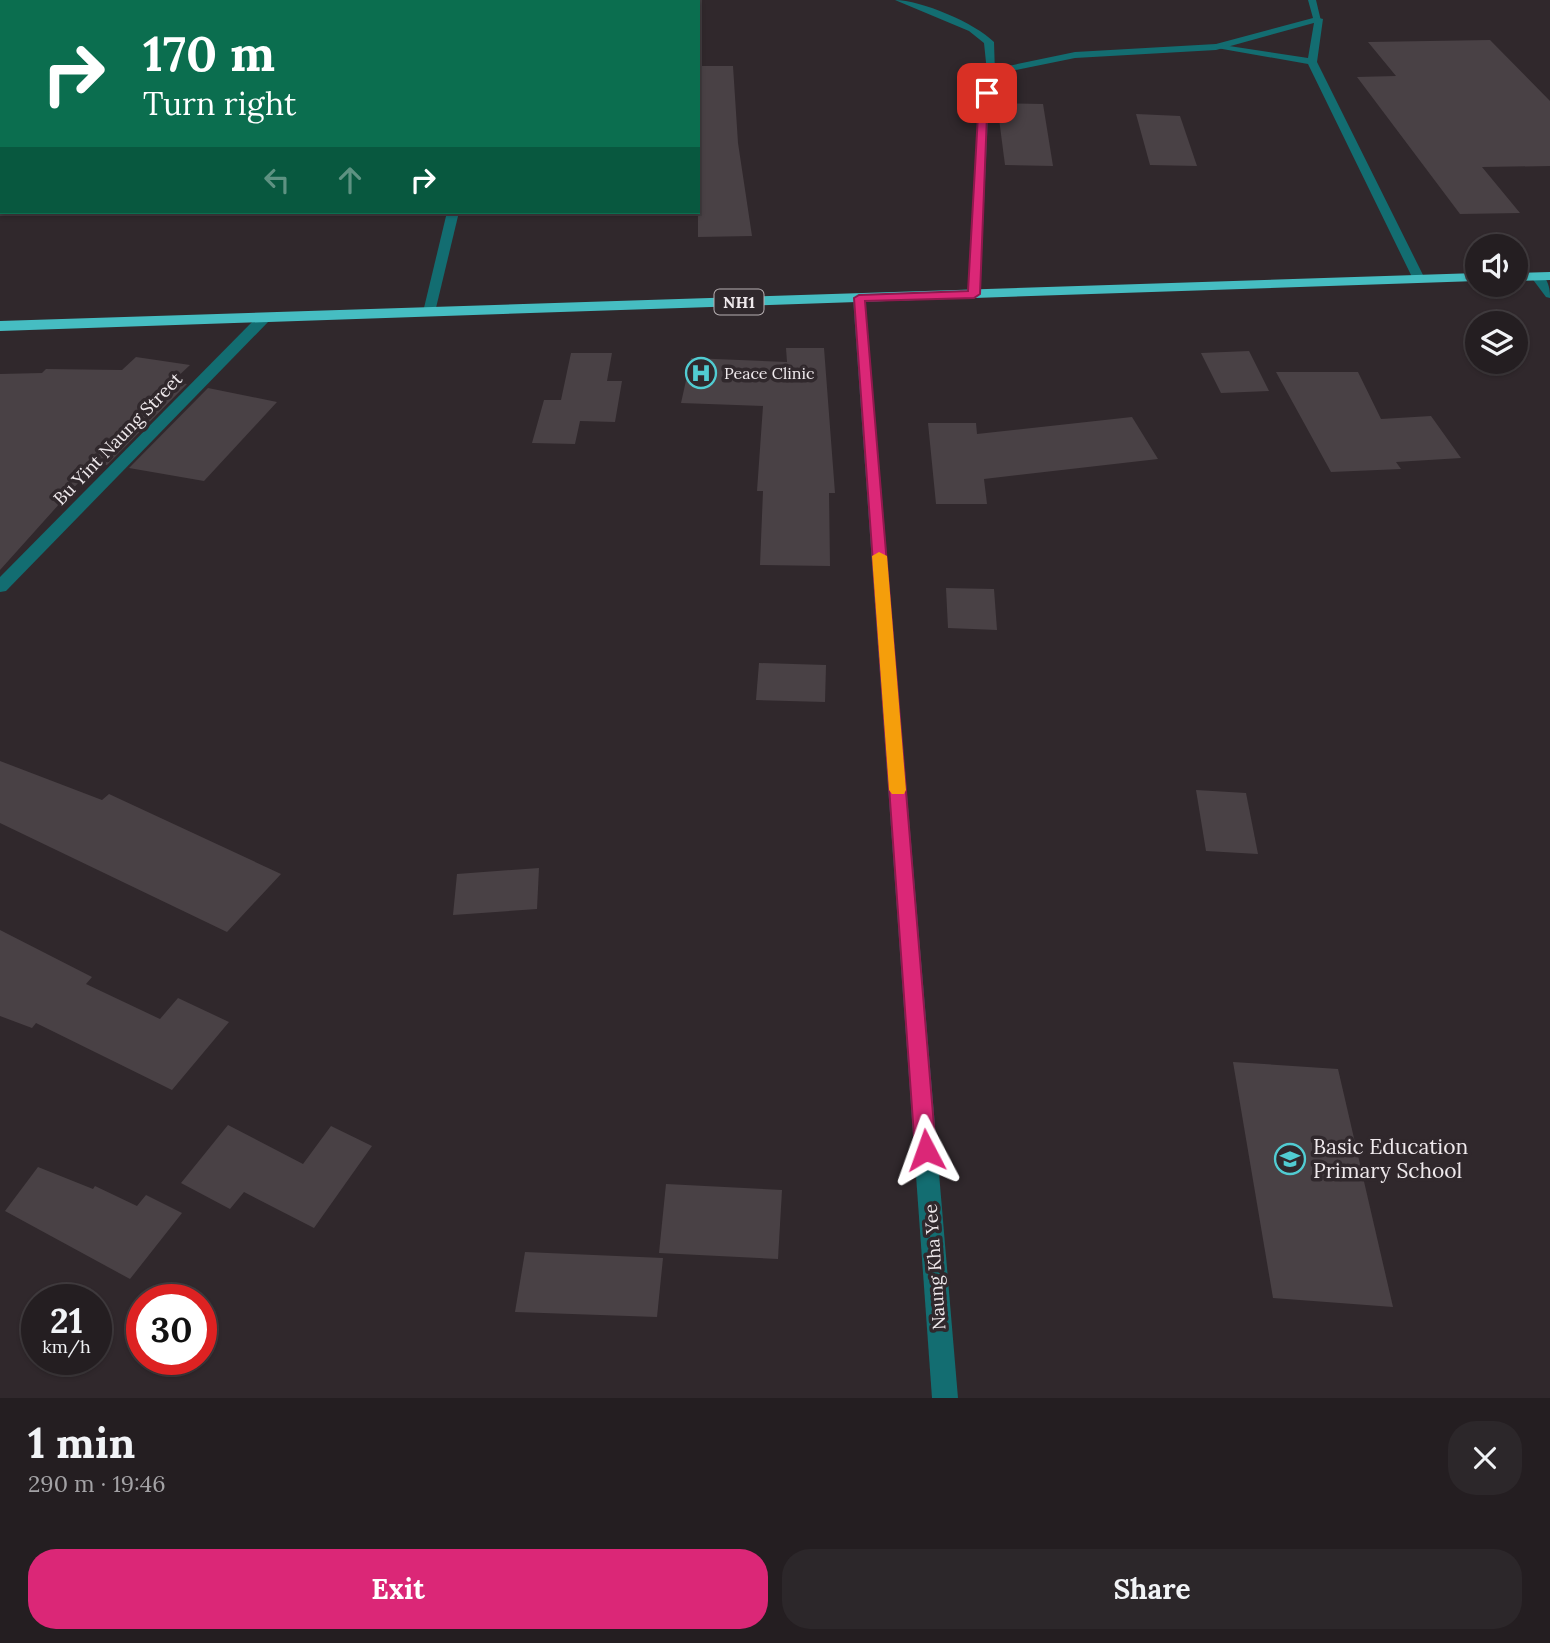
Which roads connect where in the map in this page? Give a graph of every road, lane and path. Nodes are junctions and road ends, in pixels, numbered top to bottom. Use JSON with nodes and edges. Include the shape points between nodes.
{"nodes":[{"id":1,"x":898,"y":0,"type":"edge"},
{"id":2,"x":1312,"y":0,"type":"edge"},
{"id":3,"x":1318,"y":19,"type":"junction"},
{"id":4,"x":1216,"y":47,"type":"junction"},
{"id":5,"x":1312,"y":62,"type":"junction"},
{"id":6,"x":992,"y":72,"type":"junction"},
{"id":7,"x":453,"y":214,"type":"edge"},
{"id":8,"x":1543,"y":276,"type":"edge"},
{"id":9,"x":1418,"y":277,"type":"junction"},
{"id":10,"x":1465,"y":277,"type":"edge"},
{"id":11,"x":974,"y":294,"type":"junction"},
{"id":12,"x":1550,"y":294,"type":"edge"},
{"id":13,"x":859,"y":298,"type":"junction"},
{"id":14,"x":429,"y":312,"type":"junction"},
{"id":15,"x":264,"y":318,"type":"junction"},
{"id":16,"x":0,"y":326,"type":"edge"},
{"id":17,"x":0,"y":587,"type":"edge"},
{"id":18,"x":945,"y":1398,"type":"edge"}],
"edges":[{"from":1,"to":6,"type":"street","via":[[972,29],[989,42]]},
{"from":2,"to":3,"type":"street"},
{"from":3,"to":4,"type":"street"},
{"from":3,"to":5,"type":"street"},
{"from":4,"to":5,"type":"street"},
{"from":4,"to":6,"type":"street","via":[[1075,55]]},
{"from":5,"to":9,"type":"street"},
{"from":6,"to":11,"type":"street","via":[[983,115]]},
{"from":7,"to":14,"type":"street"},
{"from":8,"to":12,"type":"street"},
{"from":9,"to":10,"type":"highway","number":"NH1"},
{"from":9,"to":11,"type":"highway","number":"NH1"},
{"from":11,"to":13,"type":"highway","number":"NH1"},
{"from":13,"to":14,"type":"highway","number":"NH1"},
{"from":13,"to":18,"type":"street","name":"Naung Kha Yee"},
{"from":14,"to":15,"type":"highway","number":"NH1"},
{"from":15,"to":16,"type":"highway","number":"NH1"},
{"from":15,"to":17,"type":"street","name":"Bu Yint Naung Street"}]}
